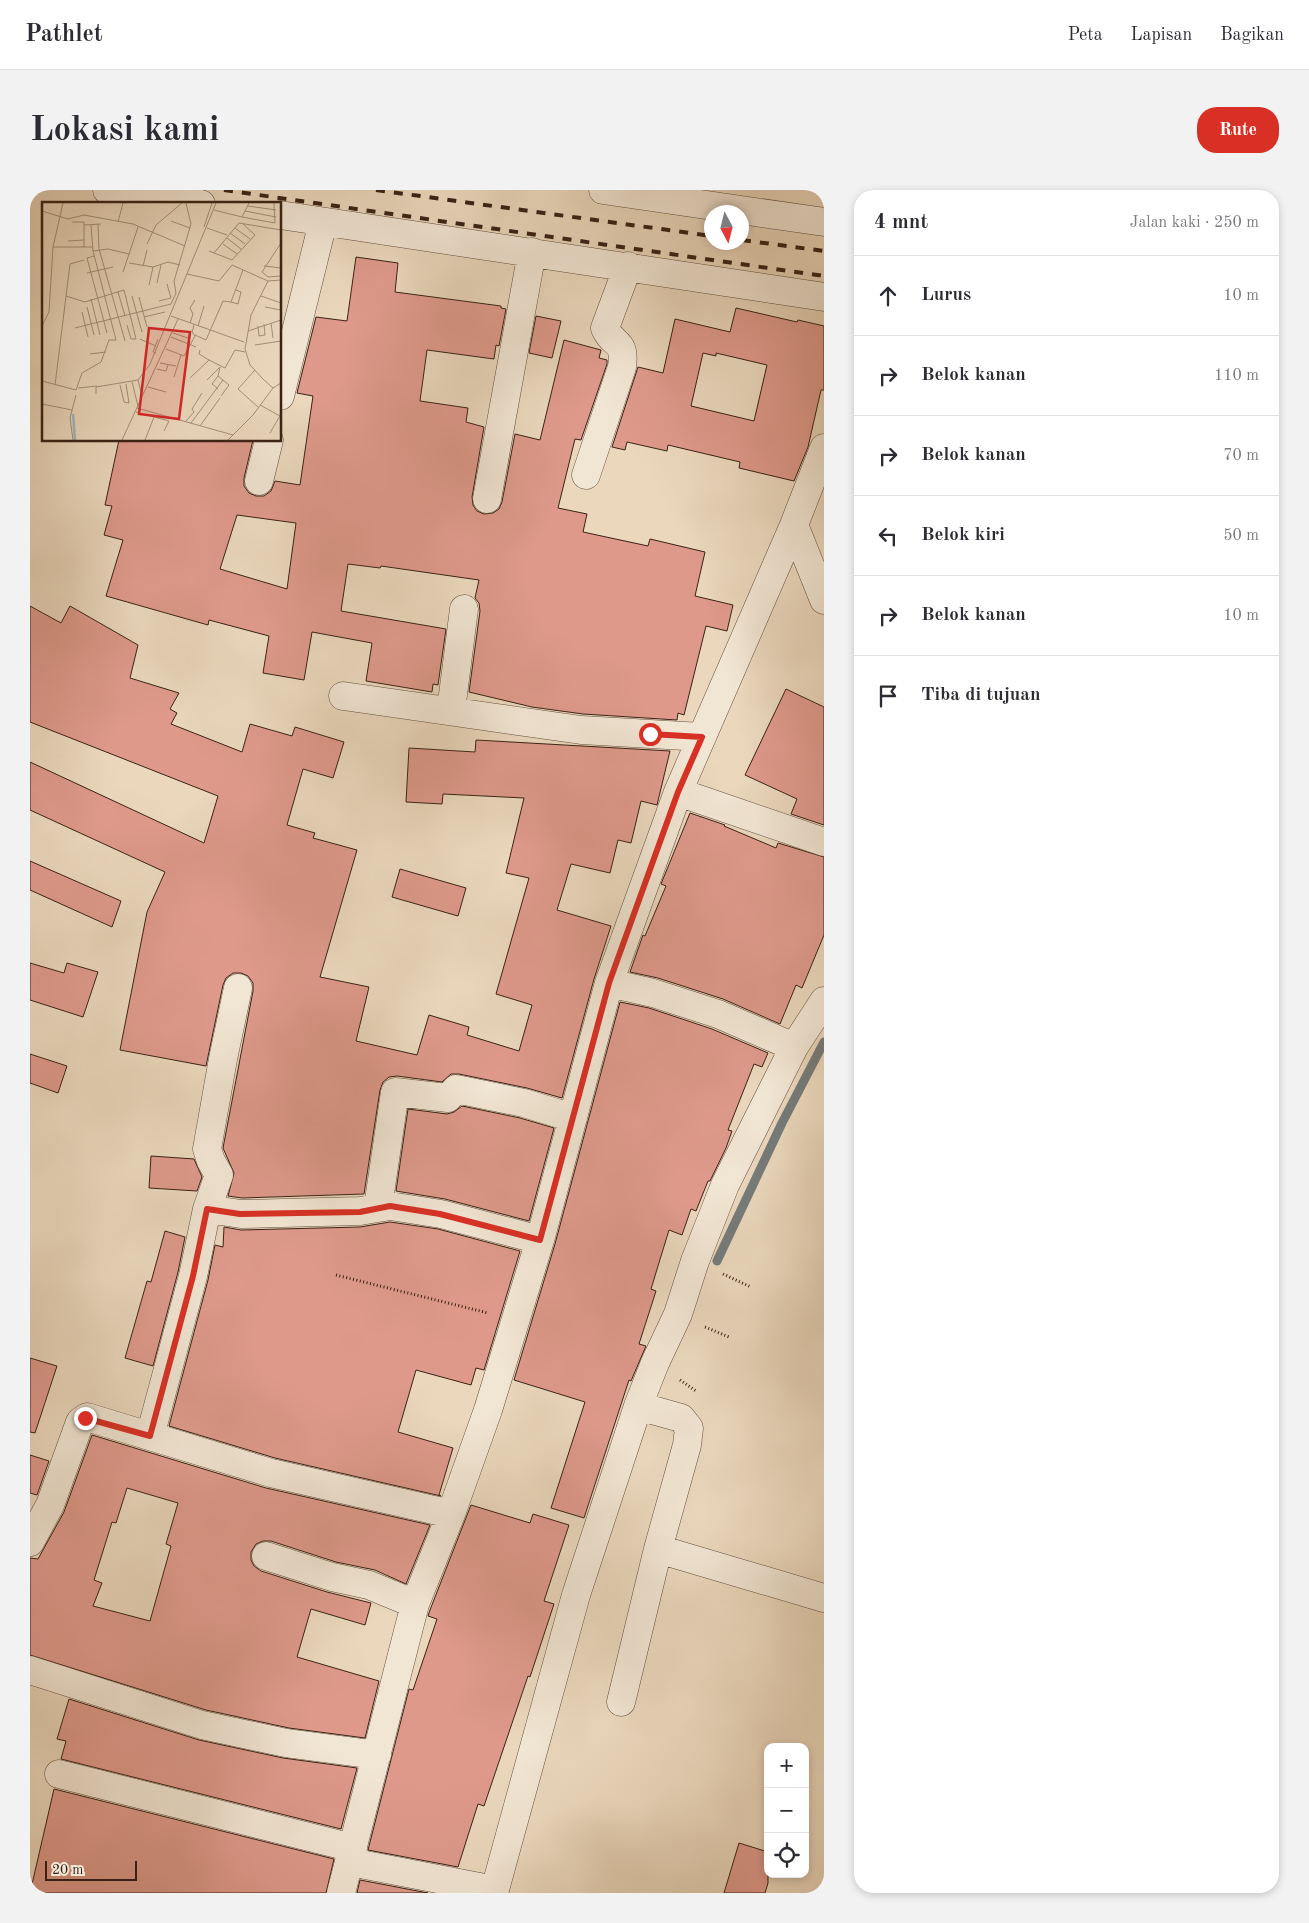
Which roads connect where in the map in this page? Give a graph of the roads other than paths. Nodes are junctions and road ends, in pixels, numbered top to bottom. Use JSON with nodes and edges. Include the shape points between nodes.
{"nodes":[{"id":1,"x":107,"y":190,"type":"edge"},
{"id":2,"x":603,"y":190,"type":"edge"},
{"id":3,"x":188,"y":202,"type":"edge"},
{"id":4,"x":281,"y":215,"type":"edge"},
{"id":5,"x":323,"y":222,"type":"junction"},
{"id":6,"x":824,"y":222,"type":"edge"},
{"id":7,"x":532,"y":252,"type":"junction"},
{"id":8,"x":628,"y":266,"type":"junction"},
{"id":9,"x":824,"y":297,"type":"edge"},
{"id":10,"x":281,"y":392,"type":"edge"},
{"id":11,"x":269,"y":441,"type":"edge"},
{"id":12,"x":824,"y":448,"type":"edge"},
{"id":13,"x":586,"y":475,"type":"dead end"},
{"id":14,"x":259,"y":481,"type":"dead end"},
{"id":15,"x":486,"y":499,"type":"dead end"},
{"id":16,"x":794,"y":525,"type":"junction"},
{"id":17,"x":824,"y":600,"type":"edge"},
{"id":18,"x":464,"y":609,"type":"dead end"},
{"id":19,"x":343,"y":696,"type":"dead end"},
{"id":20,"x":451,"y":710,"type":"junction"},
{"id":21,"x":702,"y":737,"type":"junction"},
{"id":22,"x":678,"y":792,"type":"junction"},
{"id":23,"x":824,"y":842,"type":"edge"},
{"id":24,"x":609,"y":983,"type":"junction"},
{"id":25,"x":238,"y":988,"type":"dead end"},
{"id":26,"x":824,"y":1001,"type":"edge"},
{"id":27,"x":794,"y":1047,"type":"junction"},
{"id":28,"x":573,"y":1118,"type":"junction"},
{"id":29,"x":378,"y":1207,"type":"junction"},
{"id":30,"x":207,"y":1209,"type":"junction"},
{"id":31,"x":540,"y":1240,"type":"junction"},
{"id":32,"x":638,"y":1406,"type":"junction"},
{"id":33,"x":150,"y":1436,"type":"junction"},
{"id":34,"x":451,"y":1514,"type":"junction"},
{"id":35,"x":30,"y":1542,"type":"edge"},
{"id":36,"x":658,"y":1550,"type":"junction"},
{"id":37,"x":266,"y":1556,"type":"dead end"},
{"id":38,"x":824,"y":1598,"type":"edge"},
{"id":39,"x":415,"y":1604,"type":"junction"},
{"id":40,"x":30,"y":1670,"type":"edge"},
{"id":41,"x":621,"y":1702,"type":"dead end"},
{"id":42,"x":378,"y":1755,"type":"junction"},
{"id":43,"x":59,"y":1774,"type":"dead end"},
{"id":44,"x":351,"y":1855,"type":"junction"},
{"id":45,"x":495,"y":1892,"type":"edge"},
{"id":46,"x":341,"y":1893,"type":"edge"}],
"edges":[{"from":1,"to":3,"type":"street"},
{"from":2,"to":6,"type":"street"},
{"from":4,"to":5,"type":"street"},
{"from":5,"to":7,"type":"street"},
{"from":5,"to":10,"type":"street"},
{"from":7,"to":8,"type":"street"},
{"from":7,"to":15,"type":"street"},
{"from":8,"to":9,"type":"street"},
{"from":8,"to":13,"type":"street","via":[[605,328],[621,346],[622,367]]},
{"from":11,"to":14,"type":"street"},
{"from":12,"to":16,"type":"street"},
{"from":16,"to":17,"type":"street"},
{"from":16,"to":21,"type":"street"},
{"from":18,"to":20,"type":"street"},
{"from":19,"to":20,"type":"street"},
{"from":20,"to":21,"type":"street","via":[[581,730]]},
{"from":21,"to":22,"type":"street"},
{"from":22,"to":23,"type":"street"},
{"from":22,"to":24,"type":"street"},
{"from":24,"to":27,"type":"street","via":[[718,1014]]},
{"from":24,"to":28,"type":"street"},
{"from":25,"to":30,"type":"street","via":[[207,1149],[218,1174]]},
{"from":26,"to":27,"type":"street"},
{"from":27,"to":32,"type":"street","via":[[725,1185],[678,1314]]},
{"from":28,"to":29,"type":"street","via":[[524,1103],[456,1090],[448,1098],[395,1092]]},
{"from":28,"to":31,"type":"street"},
{"from":29,"to":30,"type":"street","via":[[360,1212],[240,1214]]},
{"from":29,"to":31,"type":"street","via":[[440,1214]]},
{"from":30,"to":33,"type":"street","via":[[193,1276]]},
{"from":31,"to":34,"type":"street","via":[[488,1410]]},
{"from":32,"to":36,"type":"street","via":[[681,1418],[689,1428]]},
{"from":32,"to":45,"type":"street","via":[[576,1595]]},
{"from":33,"to":34,"type":"street","via":[[271,1473]]},
{"from":33,"to":35,"type":"street","via":[[87,1417],[83,1419],[50,1505]]},
{"from":34,"to":39,"type":"street"},
{"from":36,"to":38,"type":"street"},
{"from":36,"to":41,"type":"street"},
{"from":37,"to":39,"type":"street","via":[[370,1585]]},
{"from":39,"to":42,"type":"street"},
{"from":40,"to":42,"type":"street","via":[[202,1725],[286,1743]]},
{"from":42,"to":44,"type":"street"},
{"from":43,"to":44,"type":"street"},
{"from":44,"to":45,"type":"street"},
{"from":44,"to":46,"type":"street"}]}
